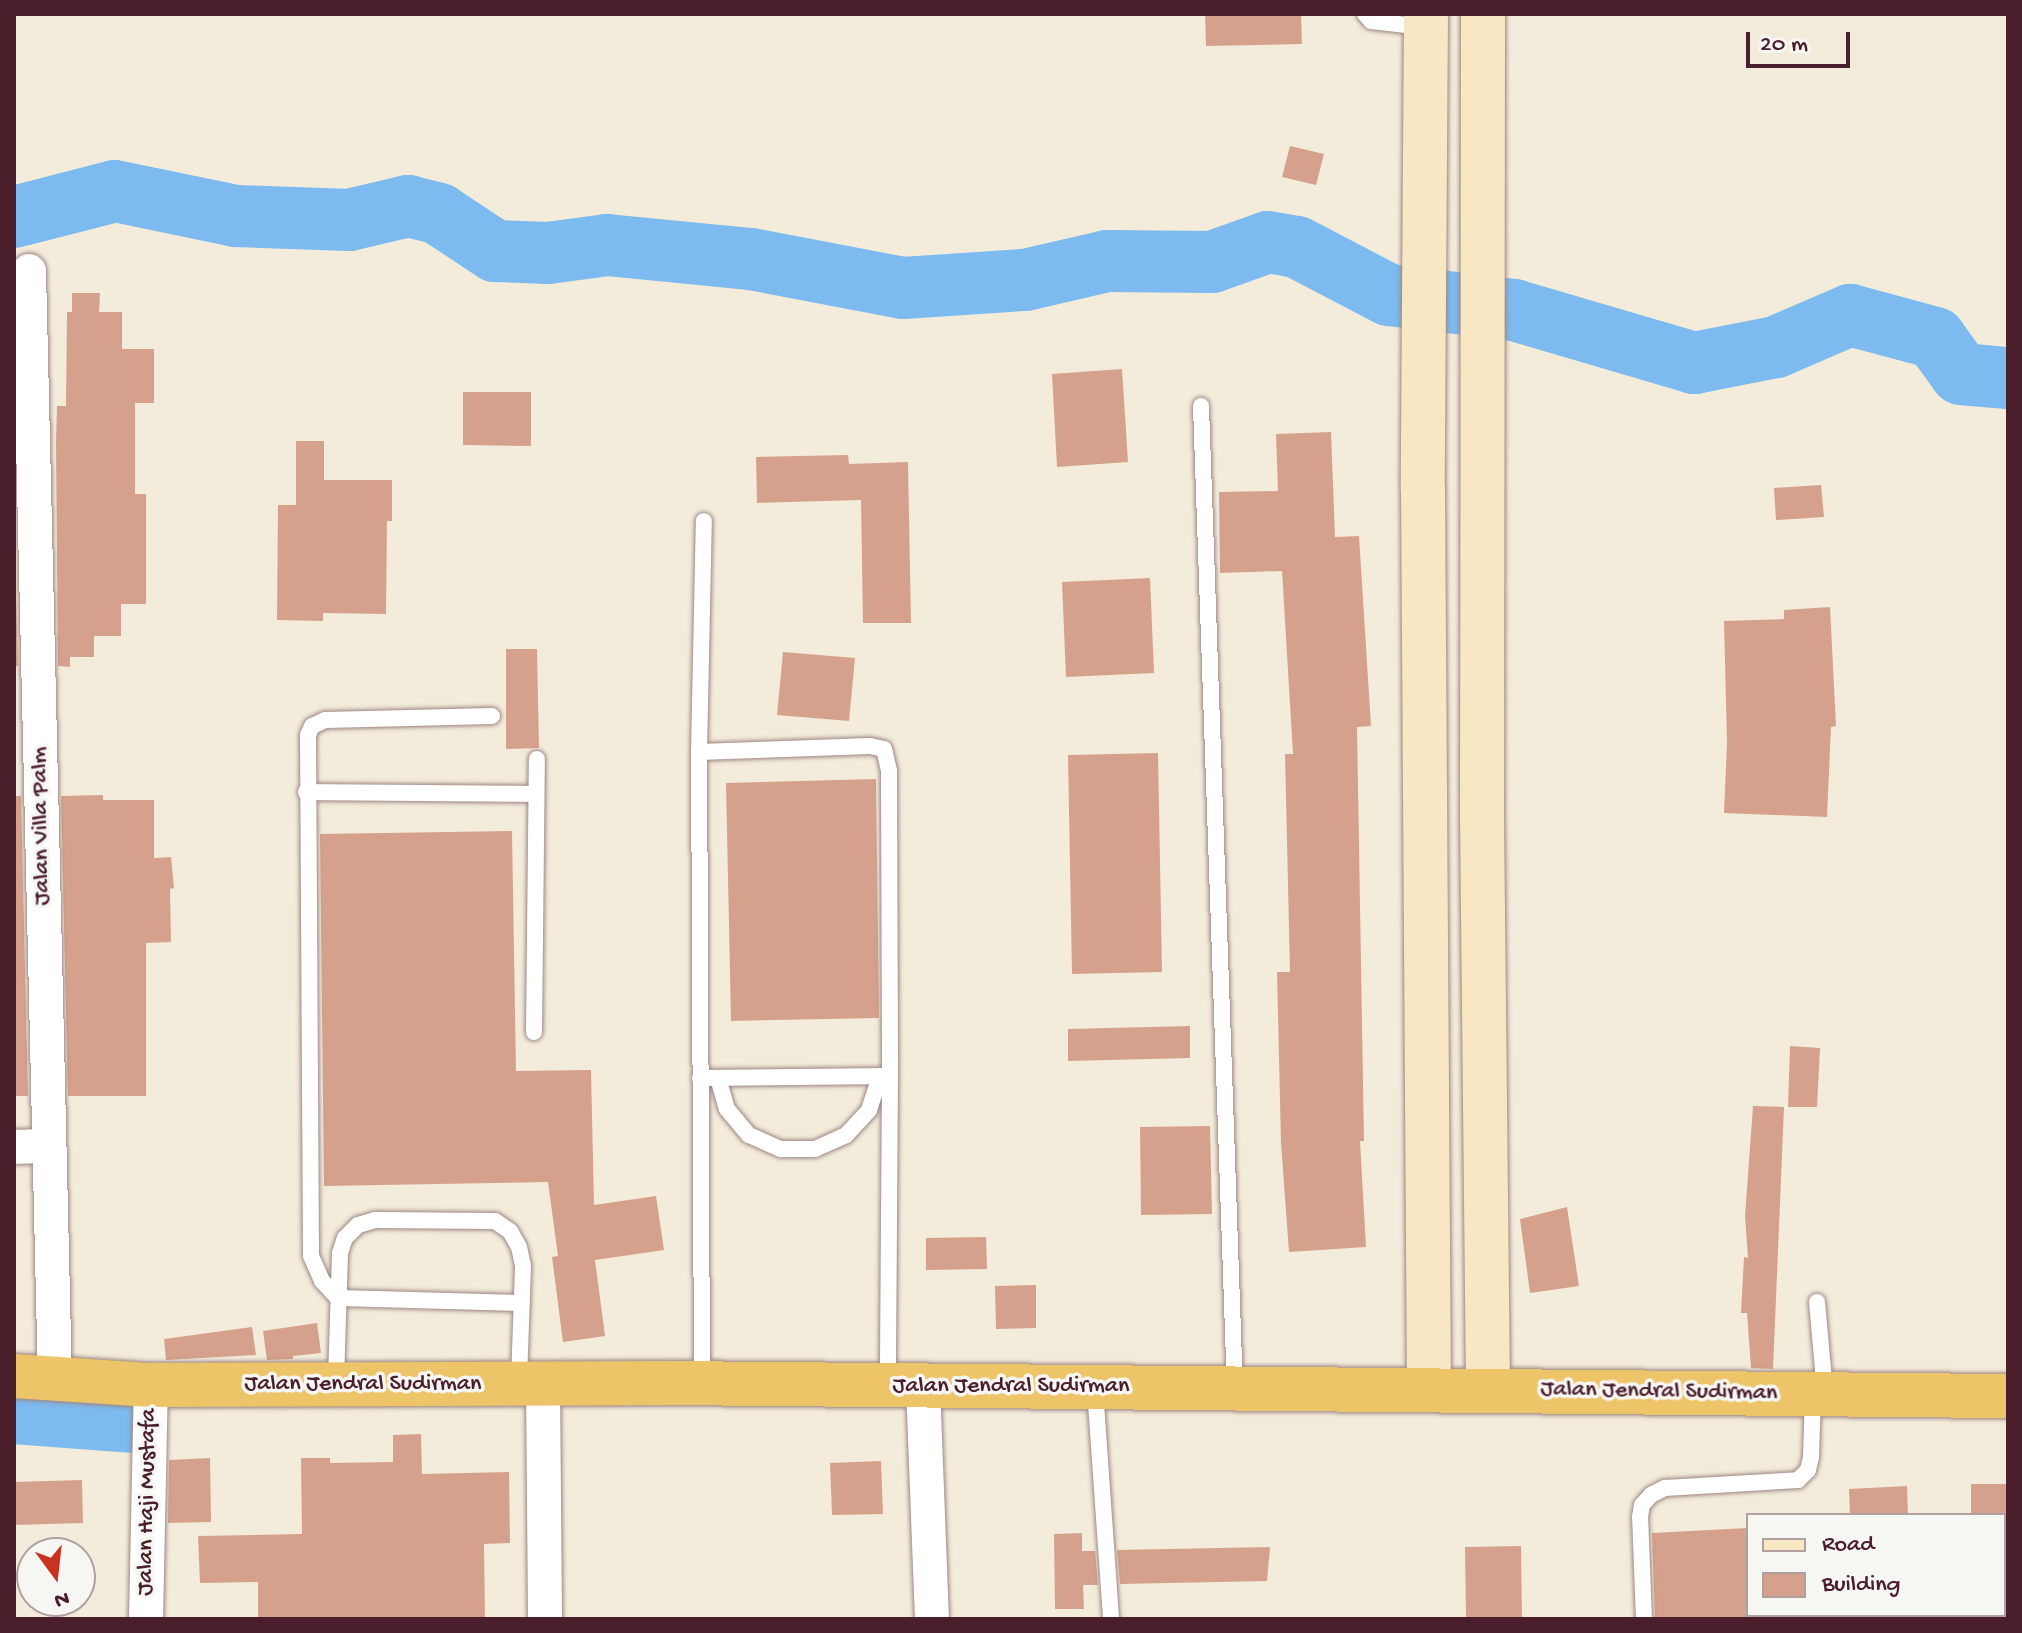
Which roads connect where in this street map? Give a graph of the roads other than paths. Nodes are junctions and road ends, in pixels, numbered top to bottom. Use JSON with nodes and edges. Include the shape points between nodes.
{"nodes":[{"id":1,"x":1365,"y":14,"type":"edge"},
{"id":2,"x":1483,"y":14,"type":"edge"},
{"id":3,"x":1426,"y":21,"type":"edge"},
{"id":4,"x":29,"y":271,"type":"dead end"},
{"id":5,"x":1201,"y":406,"type":"dead end"},
{"id":6,"x":704,"y":521,"type":"dead end"},
{"id":7,"x":492,"y":716,"type":"dead end"},
{"id":8,"x":699,"y":752,"type":"junction"},
{"id":9,"x":537,"y":759,"type":"dead end"},
{"id":10,"x":306,"y":792,"type":"junction"},
{"id":11,"x":536,"y":794,"type":"junction"},
{"id":12,"x":534,"y":1032,"type":"dead end"},
{"id":13,"x":885,"y":1076,"type":"junction"},
{"id":14,"x":700,"y":1078,"type":"junction"},
{"id":15,"x":718,"y":1078,"type":"junction"},
{"id":16,"x":49,"y":1146,"type":"junction"},
{"id":17,"x":14,"y":1147,"type":"edge"},
{"id":18,"x":338,"y":1298,"type":"junction"},
{"id":19,"x":1817,"y":1302,"type":"dead end"},
{"id":20,"x":522,"y":1303,"type":"junction"},
{"id":21,"x":34,"y":1378,"type":"edge"},
{"id":22,"x":151,"y":1385,"type":"junction"},
{"id":23,"x":531,"y":1385,"type":"junction"},
{"id":24,"x":702,"y":1385,"type":"junction"},
{"id":25,"x":336,"y":1386,"type":"junction"},
{"id":26,"x":906,"y":1386,"type":"junction"},
{"id":27,"x":1095,"y":1388,"type":"junction"},
{"id":28,"x":1235,"y":1388,"type":"junction"},
{"id":29,"x":1429,"y":1390,"type":"junction"},
{"id":30,"x":1488,"y":1390,"type":"junction"},
{"id":31,"x":1819,"y":1393,"type":"junction"},
{"id":32,"x":2008,"y":1396,"type":"edge"},
{"id":33,"x":146,"y":1619,"type":"edge"},
{"id":34,"x":545,"y":1619,"type":"edge"},
{"id":35,"x":932,"y":1619,"type":"edge"},
{"id":36,"x":1111,"y":1619,"type":"edge"},
{"id":37,"x":1644,"y":1619,"type":"edge"}],
"edges":[{"from":1,"to":3,"type":"lane","via":[[1371,21]]},
{"from":2,"to":30,"type":"main road"},
{"from":3,"to":29,"type":"main road"},
{"from":4,"to":16,"type":"street","name":"Jalan Villa Palm"},
{"from":5,"to":28,"type":"lane"},
{"from":6,"to":8,"type":"lane"},
{"from":7,"to":10,"type":"lane","via":[[325,720],[312,726],[308,735]]},
{"from":8,"to":13,"type":"lane","via":[[884,749],[889,771]]},
{"from":8,"to":14,"type":"lane"},
{"from":9,"to":11,"type":"lane"},
{"from":10,"to":11,"type":"lane"},
{"from":10,"to":18,"type":"lane","via":[[311,1256],[322,1281]]},
{"from":11,"to":12,"type":"lane"},
{"from":13,"to":15,"type":"lane"},
{"from":13,"to":15,"type":"lane","via":[[869,1110],[846,1135],[815,1149],[781,1149],[749,1135],[727,1109]]},
{"from":13,"to":26,"type":"lane"},
{"from":14,"to":15,"type":"lane"},
{"from":14,"to":24,"type":"lane"},
{"from":16,"to":17,"type":"street"},
{"from":16,"to":21,"type":"street","name":"Jalan Villa Palm"},
{"from":18,"to":20,"type":"lane"},
{"from":18,"to":20,"type":"lane","via":[[340,1253],[358,1225],[375,1220],[495,1221],[510,1231],[519,1247]]},
{"from":18,"to":25,"type":"lane"},
{"from":19,"to":31,"type":"lane"},
{"from":20,"to":23,"type":"lane"},
{"from":21,"to":22,"type":"highway","name":"Jalan Jendral Sudirman"},
{"from":22,"to":25,"type":"highway","name":"Jalan Jendral Sudirman"},
{"from":22,"to":33,"type":"street","name":"Jalan Haji Mustafa"},
{"from":23,"to":24,"type":"highway","name":"Jalan Jendral Sudirman"},
{"from":23,"to":25,"type":"highway","name":"Jalan Jendral Sudirman"},
{"from":23,"to":34,"type":"street"},
{"from":24,"to":26,"type":"highway","name":"Jalan Jendral Sudirman"},
{"from":26,"to":27,"type":"highway","name":"Jalan Jendral Sudirman"},
{"from":26,"to":35,"type":"street"},
{"from":27,"to":28,"type":"highway","name":"Jalan Jendral Sudirman"},
{"from":27,"to":36,"type":"lane"},
{"from":28,"to":29,"type":"highway","name":"Jalan Jendral Sudirman"},
{"from":29,"to":30,"type":"highway","name":"Jalan Jendral Sudirman"},
{"from":30,"to":31,"type":"highway","name":"Jalan Jendral Sudirman"},
{"from":31,"to":32,"type":"highway","name":"Jalan Jendral Sudirman"},
{"from":31,"to":37,"type":"lane","via":[[1808,1470],[1798,1480],[1665,1488],[1642,1505]]}]}
